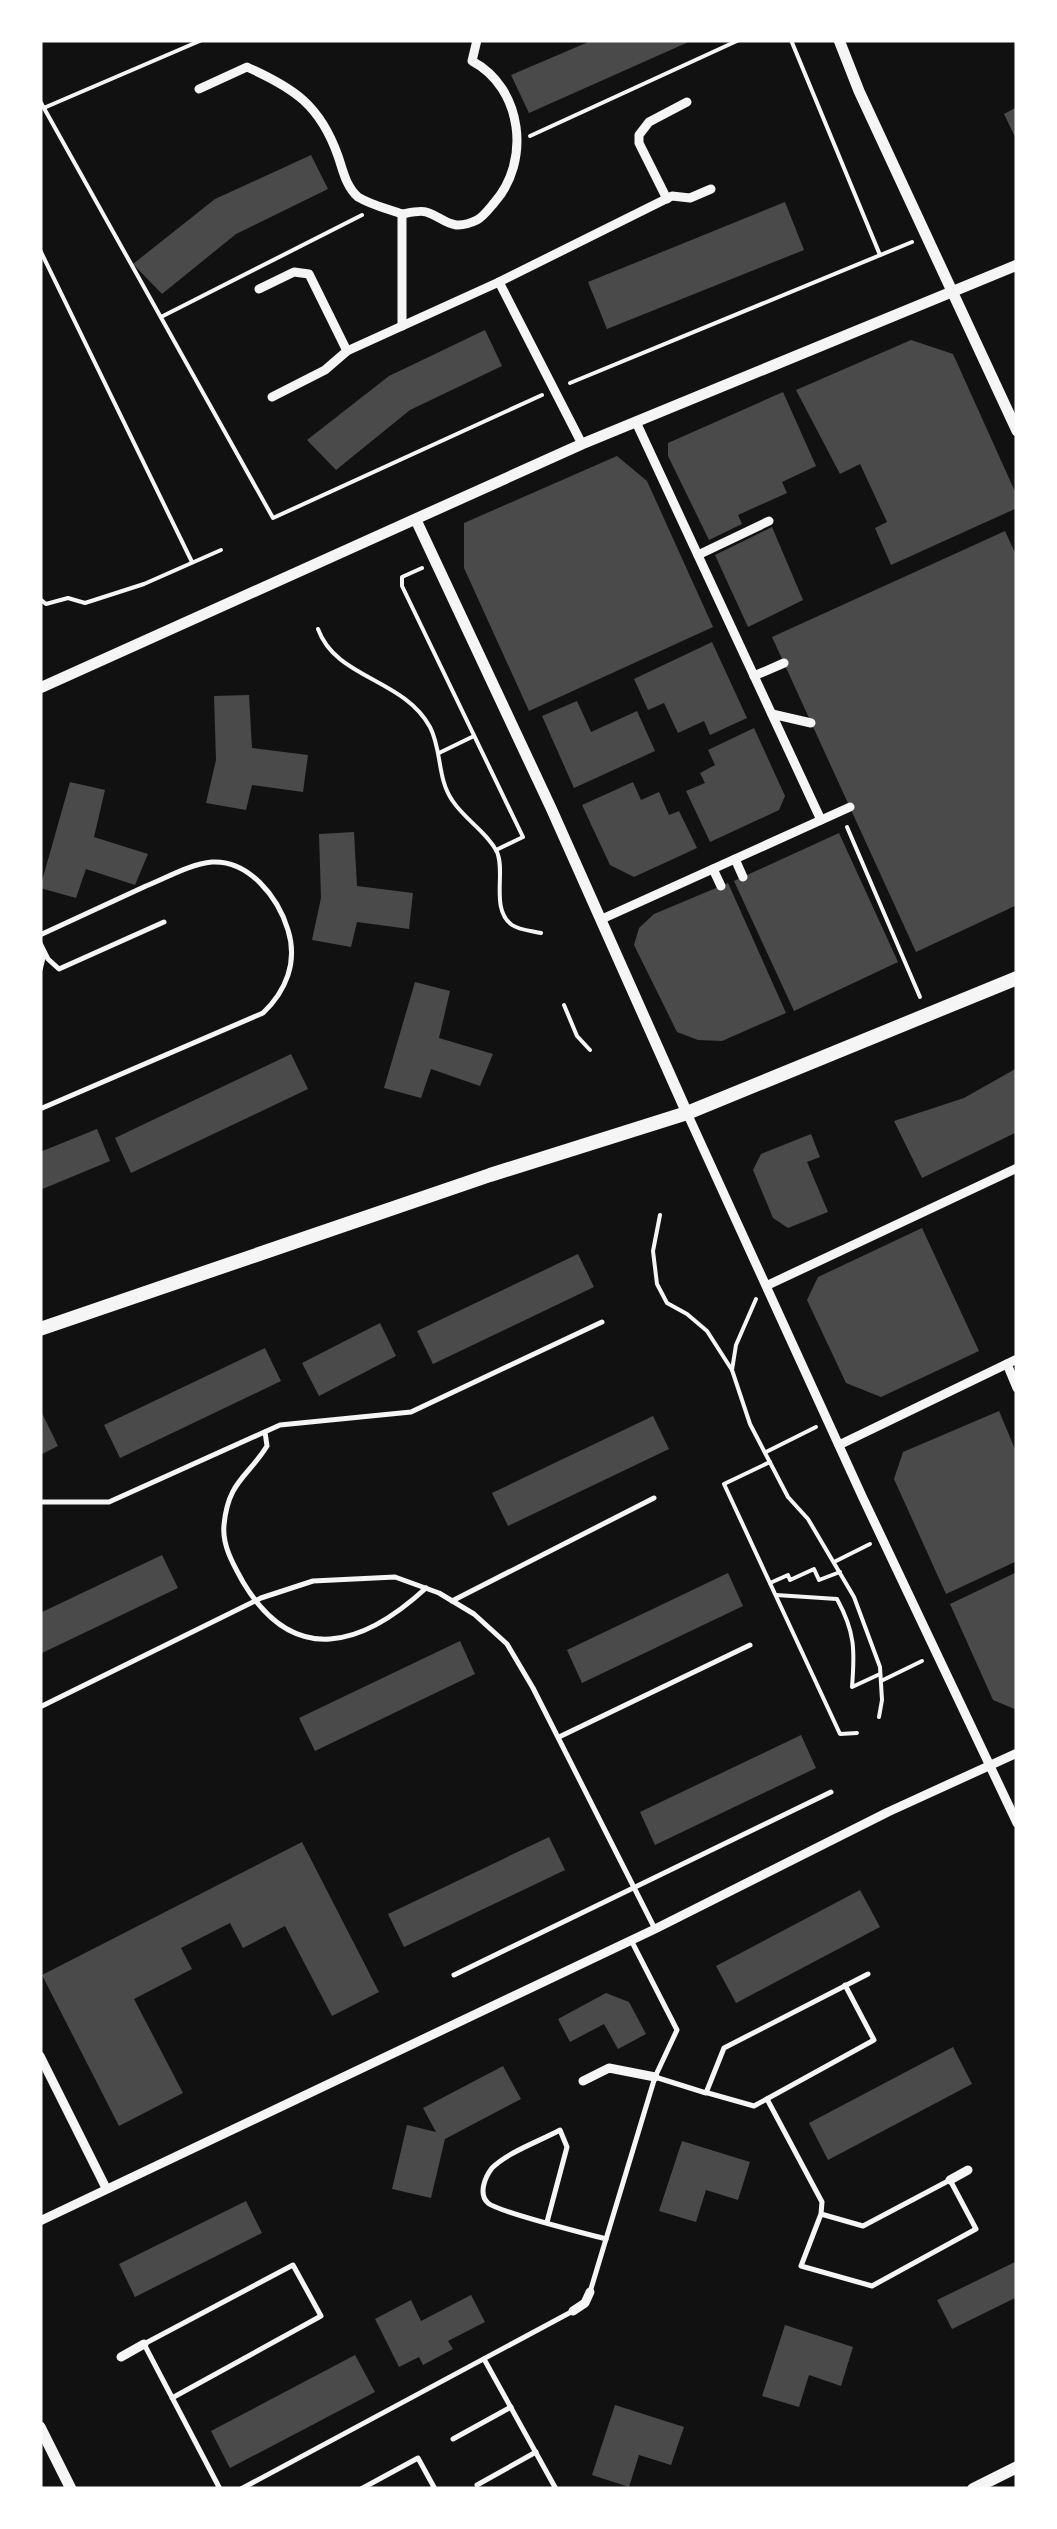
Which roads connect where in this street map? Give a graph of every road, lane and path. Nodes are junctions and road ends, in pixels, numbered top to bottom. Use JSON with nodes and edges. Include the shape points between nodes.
{"nodes":[{"id":1,"x":202,"y":40,"type":"edge"},
{"id":2,"x":478,"y":40,"type":"edge"},
{"id":3,"x":739,"y":40,"type":"edge"},
{"id":4,"x":792,"y":40,"type":"edge"},
{"id":5,"x":839,"y":40,"type":"edge"},
{"id":6,"x":199,"y":89,"type":"dead end"},
{"id":7,"x":40,"y":101,"type":"edge"},
{"id":8,"x":687,"y":102,"type":"dead end"},
{"id":9,"x":44,"y":108,"type":"junction"},
{"id":10,"x":517,"y":142,"type":"junction"},
{"id":11,"x":711,"y":189,"type":"dead end"},
{"id":12,"x":667,"y":199,"type":"junction"},
{"id":13,"x":380,"y":206,"type":"junction"},
{"id":14,"x":402,"y":214,"type":"junction"},
{"id":15,"x":926,"y":236,"type":"junction"},
{"id":16,"x":40,"y":250,"type":"edge"},
{"id":17,"x":880,"y":255,"type":"junction"},
{"id":18,"x":1017,"y":265,"type":"edge"},
{"id":19,"x":500,"y":282,"type":"junction"},
{"id":20,"x":259,"y":289,"type":"dead end"},
{"id":21,"x":952,"y":292,"type":"junction"},
{"id":22,"x":161,"y":317,"type":"junction"},
{"id":23,"x":402,"y":326,"type":"junction"},
{"id":24,"x":347,"y":350,"type":"junction"},
{"id":25,"x":554,"y":390,"type":"junction"},
{"id":26,"x":272,"y":396,"type":"dead end"},
{"id":27,"x":636,"y":422,"type":"junction"},
{"id":28,"x":1017,"y":431,"type":"edge"},
{"id":29,"x":582,"y":444,"type":"junction"},
{"id":30,"x":416,"y":520,"type":"junction"},
{"id":31,"x":768,"y":520,"type":"dead end"},
{"id":32,"x":706,"y":534,"type":"dead end"},
{"id":33,"x":692,"y":541,"type":"junction"},
{"id":34,"x":221,"y":550,"type":"dead end"},
{"id":35,"x":698,"y":555,"type":"junction"},
{"id":36,"x":192,"y":562,"type":"junction"},
{"id":37,"x":435,"y":562,"type":"junction"},
{"id":38,"x":40,"y":599,"type":"edge"},
{"id":39,"x":318,"y":629,"type":"dead end"},
{"id":40,"x":784,"y":663,"type":"dead end"},
{"id":41,"x":754,"y":676,"type":"junction"},
{"id":42,"x":40,"y":688,"type":"edge"},
{"id":43,"x":772,"y":714,"type":"junction"},
{"id":44,"x":811,"y":722,"type":"dead end"},
{"id":45,"x":474,"y":736,"type":"junction"},
{"id":46,"x":439,"y":753,"type":"junction"},
{"id":47,"x":845,"y":809,"type":"joint"},
{"id":48,"x":821,"y":820,"type":"junction"},
{"id":49,"x":496,"y":850,"type":"junction"},
{"id":50,"x":735,"y":859,"type":"junction"},
{"id":51,"x":712,"y":870,"type":"junction"},
{"id":52,"x":743,"y":877,"type":"dead end"},
{"id":53,"x":721,"y":886,"type":"dead end"},
{"id":54,"x":602,"y":920,"type":"junction"},
{"id":55,"x":164,"y":922,"type":"dead end"},
{"id":56,"x":40,"y":934,"type":"edge"},
{"id":57,"x":542,"y":934,"type":"dead end"},
{"id":58,"x":40,"y":943,"type":"edge"},
{"id":59,"x":44,"y":952,"type":"junction"},
{"id":60,"x":40,"y":970,"type":"edge"},
{"id":61,"x":1017,"y":978,"type":"edge"},
{"id":62,"x":564,"y":1005,"type":"dead end"},
{"id":63,"x":928,"y":1015,"type":"junction"},
{"id":64,"x":590,"y":1050,"type":"dead end"},
{"id":65,"x":40,"y":1110,"type":"edge"},
{"id":66,"x":687,"y":1113,"type":"junction"},
{"id":67,"x":1017,"y":1168,"type":"edge"},
{"id":68,"x":660,"y":1215,"type":"dead end"},
{"id":69,"x":768,"y":1285,"type":"junction"},
{"id":70,"x":602,"y":1322,"type":"dead end"},
{"id":71,"x":745,"y":1322,"type":"dead end"},
{"id":72,"x":40,"y":1329,"type":"edge"},
{"id":73,"x":1017,"y":1359,"type":"edge"},
{"id":74,"x":1006,"y":1364,"type":"junction"},
{"id":75,"x":732,"y":1370,"type":"junction"},
{"id":76,"x":1017,"y":1388,"type":"edge"},
{"id":77,"x":829,"y":1420,"type":"junction"},
{"id":78,"x":265,"y":1432,"type":"junction"},
{"id":79,"x":839,"y":1445,"type":"junction"},
{"id":80,"x":766,"y":1452,"type":"junction"},
{"id":81,"x":770,"y":1462,"type":"junction"},
{"id":82,"x":654,"y":1498,"type":"dead end"},
{"id":83,"x":40,"y":1502,"type":"edge"},
{"id":84,"x":882,"y":1538,"type":"junction"},
{"id":85,"x":834,"y":1562,"type":"junction"},
{"id":86,"x":840,"y":1572,"type":"junction"},
{"id":87,"x":770,"y":1583,"type":"junction"},
{"id":88,"x":426,"y":1588,"type":"junction"},
{"id":89,"x":776,"y":1595,"type":"junction"},
{"id":90,"x":452,"y":1601,"type":"junction"},
{"id":91,"x":255,"y":1602,"type":"junction"},
{"id":92,"x":750,"y":1645,"type":"dead end"},
{"id":93,"x":937,"y":1654,"type":"junction"},
{"id":94,"x":880,"y":1677,"type":"junction"},
{"id":95,"x":40,"y":1707,"type":"edge"},
{"id":96,"x":879,"y":1717,"type":"dead end"},
{"id":97,"x":857,"y":1733,"type":"dead end"},
{"id":98,"x":558,"y":1737,"type":"junction"},
{"id":99,"x":1017,"y":1753,"type":"edge"},
{"id":100,"x":989,"y":1766,"type":"junction"},
{"id":101,"x":831,"y":1792,"type":"dead end"},
{"id":102,"x":1017,"y":1822,"type":"edge"},
{"id":103,"x":634,"y":1887,"type":"junction"},
{"id":104,"x":655,"y":1929,"type":"junction"},
{"id":105,"x":631,"y":1940,"type":"junction"},
{"id":106,"x":868,"y":1974,"type":"dead end"},
{"id":107,"x":454,"y":1975,"type":"dead end"},
{"id":108,"x":845,"y":1986,"type":"junction"},
{"id":109,"x":40,"y":2056,"type":"edge"},
{"id":110,"x":656,"y":2077,"type":"junction"},
{"id":111,"x":583,"y":2081,"type":"dead end"},
{"id":112,"x":706,"y":2093,"type":"junction"},
{"id":113,"x":767,"y":2099,"type":"junction"},
{"id":114,"x":968,"y":2170,"type":"dead end"},
{"id":115,"x":950,"y":2180,"type":"junction"},
{"id":116,"x":106,"y":2188,"type":"junction"},
{"id":117,"x":822,"y":2214,"type":"junction"},
{"id":118,"x":40,"y":2220,"type":"edge"},
{"id":119,"x":547,"y":2222,"type":"junction"},
{"id":120,"x":606,"y":2240,"type":"junction"},
{"id":121,"x":590,"y":2292,"type":"joint"},
{"id":122,"x":573,"y":2310,"type":"joint"},
{"id":123,"x":144,"y":2344,"type":"junction"},
{"id":124,"x":121,"y":2357,"type":"dead end"},
{"id":125,"x":484,"y":2359,"type":"junction"},
{"id":126,"x":172,"y":2398,"type":"junction"},
{"id":127,"x":511,"y":2408,"type":"junction"},
{"id":128,"x":40,"y":2427,"type":"edge"},
{"id":129,"x":453,"y":2439,"type":"dead end"},
{"id":130,"x":536,"y":2452,"type":"junction"},
{"id":131,"x":1017,"y":2466,"type":"edge"},
{"id":132,"x":477,"y":2484,"type":"dead end"},
{"id":133,"x":71,"y":2489,"type":"edge"},
{"id":134,"x":220,"y":2489,"type":"edge"},
{"id":135,"x":242,"y":2489,"type":"edge"},
{"id":136,"x":361,"y":2489,"type":"edge"},
{"id":137,"x":435,"y":2489,"type":"edge"},
{"id":138,"x":556,"y":2489,"type":"edge"},
{"id":139,"x":974,"y":2489,"type":"edge"}],
"edges":[{"from":1,"to":9,"type":"path"},
{"from":2,"to":10,"type":"street","via":[[472,61],[504,92]]},
{"from":3,"to":10,"type":"path"},
{"from":4,"to":17,"type":"path"},
{"from":5,"to":15,"type":"street"},
{"from":6,"to":13,"type":"street","via":[[247,67],[294,91],[324,123],[356,195]]},
{"from":7,"to":9,"type":"path"},
{"from":8,"to":12,"type":"street","via":[[649,122],[639,136]]},
{"from":9,"to":22,"type":"path"},
{"from":10,"to":14,"type":"street","via":[[508,187],[479,219],[451,225],[426,212]]},
{"from":11,"to":12,"type":"street"},
{"from":12,"to":19,"type":"street"},
{"from":13,"to":14,"type":"street"},
{"from":13,"to":22,"type":"path"},
{"from":14,"to":23,"type":"street"},
{"from":15,"to":17,"type":"path"},
{"from":15,"to":21,"type":"street"},
{"from":16,"to":36,"type":"path"},
{"from":17,"to":25,"type":"path"},
{"from":18,"to":21,"type":"street"},
{"from":19,"to":23,"type":"street"},
{"from":19,"to":25,"type":"street"},
{"from":20,"to":24,"type":"street","via":[[294,272],[309,274]]},
{"from":21,"to":27,"type":"street"},
{"from":21,"to":28,"type":"street"},
{"from":22,"to":25,"type":"path","via":[[273,518]]},
{"from":23,"to":24,"type":"street"},
{"from":24,"to":26,"type":"street","via":[[325,370]]},
{"from":25,"to":29,"type":"street"},
{"from":27,"to":29,"type":"street"},
{"from":27,"to":33,"type":"street"},
{"from":29,"to":30,"type":"street"},
{"from":30,"to":37,"type":"street"},
{"from":30,"to":42,"type":"street"},
{"from":31,"to":35,"type":"street"},
{"from":32,"to":33,"type":"street"},
{"from":33,"to":35,"type":"street"},
{"from":34,"to":36,"type":"path"},
{"from":35,"to":41,"type":"street"},
{"from":36,"to":38,"type":"path","via":[[85,603]]},
{"from":37,"to":45,"type":"path","via":[[402,577],[402,586]]},
{"from":37,"to":54,"type":"street"},
{"from":39,"to":46,"type":"path","via":[[337,659],[392,688],[420,714]]},
{"from":40,"to":41,"type":"street"},
{"from":41,"to":43,"type":"street"},
{"from":43,"to":44,"type":"street"},
{"from":43,"to":48,"type":"street"},
{"from":45,"to":46,"type":"path"},
{"from":45,"to":49,"type":"path","via":[[523,837]]},
{"from":46,"to":49,"type":"path","via":[[450,799]]},
{"from":47,"to":48,"type":"street"},
{"from":47,"to":63,"type":"path"},
{"from":48,"to":50,"type":"street"},
{"from":49,"to":57,"type":"path","via":[[506,917]]},
{"from":50,"to":51,"type":"street"},
{"from":50,"to":52,"type":"street"},
{"from":51,"to":53,"type":"street"},
{"from":51,"to":54,"type":"street"},
{"from":54,"to":66,"type":"street"},
{"from":55,"to":59,"type":"lane","via":[[59,968]]},
{"from":56,"to":65,"type":"lane","via":[[212,862],[252,875],[270,895],[292,952],[288,980],[263,1014]]},
{"from":58,"to":59,"type":"lane"},
{"from":59,"to":60,"type":"lane"},
{"from":61,"to":63,"type":"main road"},
{"from":62,"to":64,"type":"path"},
{"from":63,"to":66,"type":"main road"},
{"from":66,"to":69,"type":"street"},
{"from":66,"to":72,"type":"main road"},
{"from":67,"to":69,"type":"street"},
{"from":68,"to":75,"type":"path","via":[[652,1251],[657,1284],[667,1303],[707,1332]]},
{"from":69,"to":77,"type":"street"},
{"from":70,"to":78,"type":"lane","via":[[411,1412],[314,1420]]},
{"from":71,"to":75,"type":"path"},
{"from":73,"to":74,"type":"street"},
{"from":74,"to":76,"type":"street"},
{"from":74,"to":79,"type":"street"},
{"from":75,"to":80,"type":"path"},
{"from":77,"to":79,"type":"street"},
{"from":77,"to":80,"type":"path"},
{"from":78,"to":83,"type":"lane","via":[[110,1502]]},
{"from":78,"to":91,"type":"lane","via":[[267,1446],[237,1480],[224,1526],[226,1548]]},
{"from":79,"to":84,"type":"street"},
{"from":80,"to":81,"type":"path"},
{"from":81,"to":85,"type":"path"},
{"from":81,"to":87,"type":"path","via":[[724,1484]]},
{"from":82,"to":90,"type":"lane"},
{"from":84,"to":85,"type":"path"},
{"from":84,"to":93,"type":"street"},
{"from":85,"to":86,"type":"path"},
{"from":86,"to":87,"type":"path","via":[[819,1580],[814,1570]]},
{"from":86,"to":94,"type":"path","via":[[872,1638]]},
{"from":87,"to":89,"type":"path"},
{"from":88,"to":90,"type":"lane"},
{"from":88,"to":91,"type":"lane","via":[[394,1576],[356,1577],[313,1581]]},
{"from":88,"to":91,"type":"lane","via":[[380,1625],[326,1639],[292,1633]]},
{"from":89,"to":94,"type":"path","via":[[837,1599],[851,1626],[852,1687]]},
{"from":89,"to":97,"type":"path","via":[[840,1734]]},
{"from":90,"to":98,"type":"lane","via":[[507,1644]]},
{"from":91,"to":95,"type":"lane"},
{"from":92,"to":98,"type":"lane"},
{"from":93,"to":94,"type":"path"},
{"from":93,"to":100,"type":"street"},
{"from":94,"to":96,"type":"path"},
{"from":98,"to":103,"type":"lane"},
{"from":99,"to":100,"type":"street"},
{"from":100,"to":102,"type":"street"},
{"from":100,"to":104,"type":"street"},
{"from":101,"to":103,"type":"lane"},
{"from":103,"to":104,"type":"lane"},
{"from":103,"to":107,"type":"lane"},
{"from":104,"to":105,"type":"street"},
{"from":105,"to":110,"type":"lane","via":[[678,2030]]},
{"from":105,"to":116,"type":"street"},
{"from":106,"to":108,"type":"lane"},
{"from":108,"to":112,"type":"lane","via":[[724,2048]]},
{"from":108,"to":113,"type":"lane","via":[[874,2040]]},
{"from":109,"to":116,"type":"street"},
{"from":110,"to":111,"type":"street","via":[[609,2068]]},
{"from":110,"to":112,"type":"lane"},
{"from":110,"to":120,"type":"lane"},
{"from":112,"to":113,"type":"lane","via":[[754,2106]]},
{"from":113,"to":117,"type":"lane","via":[[822,2202]]},
{"from":114,"to":115,"type":"street"},
{"from":115,"to":117,"type":"lane","via":[[862,2226]]},
{"from":115,"to":117,"type":"lane","via":[[976,2229],[872,2286],[801,2266]]},
{"from":116,"to":118,"type":"street"},
{"from":119,"to":119,"type":"lane","via":[[490,2205],[483,2188],[494,2166],[560,2130],[567,2147]]},
{"from":119,"to":120,"type":"lane"},
{"from":120,"to":121,"type":"lane"},
{"from":121,"to":122,"type":"street"},
{"from":122,"to":125,"type":"lane"},
{"from":123,"to":124,"type":"street"},
{"from":123,"to":126,"type":"lane"},
{"from":123,"to":126,"type":"lane","via":[[293,2265],[321,2316]]},
{"from":125,"to":127,"type":"lane"},
{"from":125,"to":135,"type":"lane"},
{"from":126,"to":134,"type":"lane"},
{"from":127,"to":129,"type":"lane"},
{"from":127,"to":130,"type":"lane"},
{"from":128,"to":133,"type":"street"},
{"from":130,"to":132,"type":"lane"},
{"from":130,"to":138,"type":"lane"},
{"from":131,"to":139,"type":"main road"},
{"from":136,"to":137,"type":"lane","via":[[418,2458]]}]}
